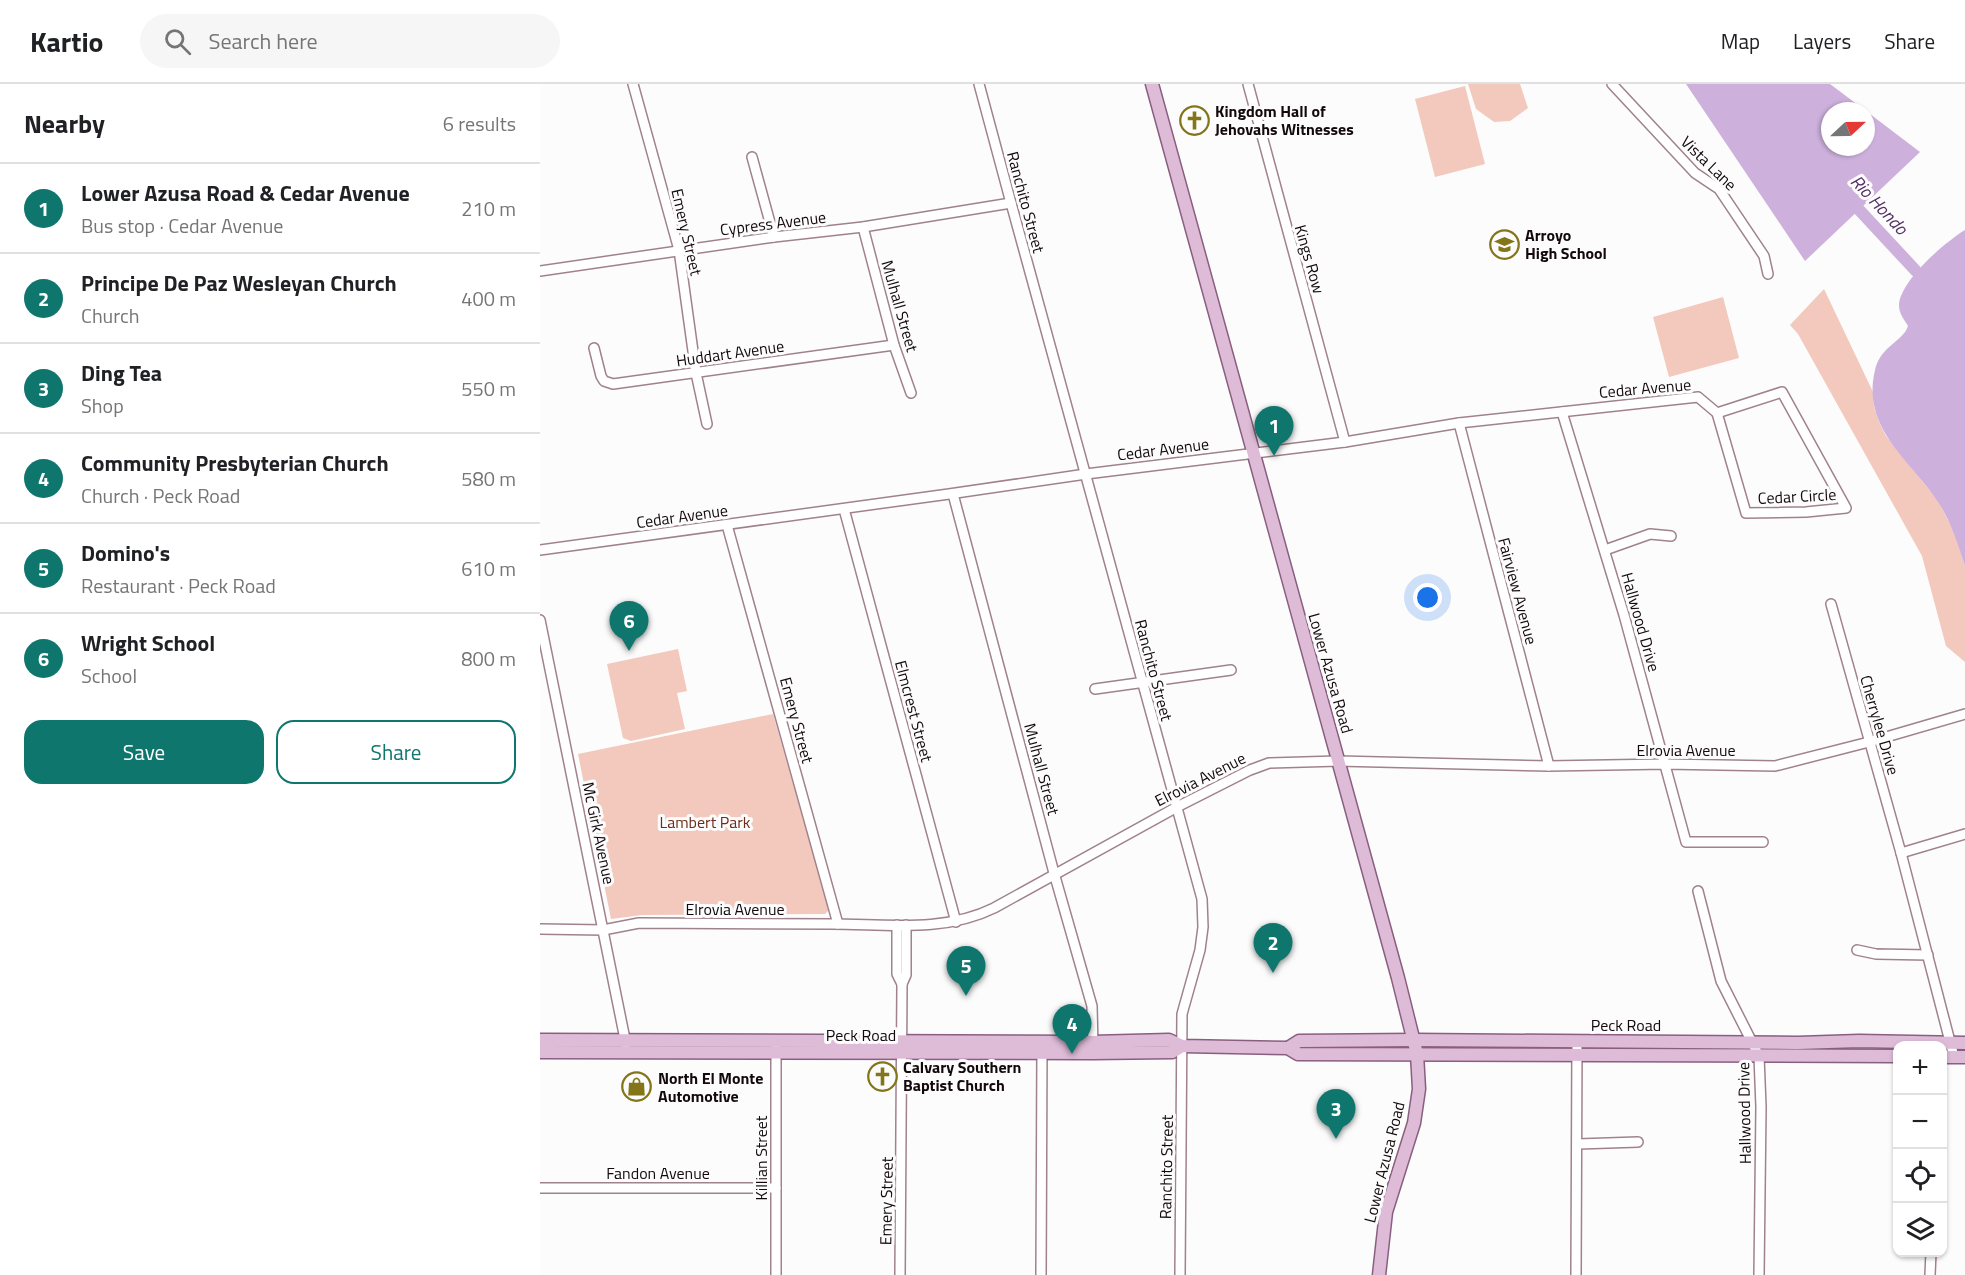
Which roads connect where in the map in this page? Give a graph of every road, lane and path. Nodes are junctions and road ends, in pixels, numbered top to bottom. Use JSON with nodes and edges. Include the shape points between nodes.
{"nodes":[{"id":1,"x":633,"y":84,"type":"edge"},
{"id":2,"x":980,"y":84,"type":"edge"},
{"id":3,"x":1152,"y":84,"type":"edge"},
{"id":4,"x":1248,"y":84,"type":"edge"},
{"id":5,"x":1612,"y":84,"type":"edge"},
{"id":6,"x":752,"y":157,"type":"dead end"},
{"id":7,"x":1011,"y":203,"type":"junction"},
{"id":8,"x":863,"y":227,"type":"junction"},
{"id":9,"x":774,"y":237,"type":"junction"},
{"id":10,"x":679,"y":250,"type":"junction"},
{"id":11,"x":540,"y":271,"type":"edge"},
{"id":12,"x":1768,"y":274,"type":"dead end"},
{"id":13,"x":894,"y":345,"type":"junction"},
{"id":14,"x":594,"y":348,"type":"dead end"},
{"id":15,"x":696,"y":373,"type":"junction"},
{"id":16,"x":911,"y":393,"type":"dead end"},
{"id":17,"x":1562,"y":412,"type":"junction"},
{"id":18,"x":1717,"y":413,"type":"junction"},
{"id":19,"x":1459,"y":423,"type":"junction"},
{"id":20,"x":707,"y":424,"type":"dead end"},
{"id":21,"x":1345,"y":442,"type":"junction"},
{"id":22,"x":1253,"y":454,"type":"junction"},
{"id":23,"x":1086,"y":474,"type":"junction"},
{"id":24,"x":953,"y":494,"type":"junction"},
{"id":25,"x":844,"y":509,"type":"junction"},
{"id":26,"x":727,"y":525,"type":"junction"},
{"id":27,"x":1671,"y":536,"type":"dead end"},
{"id":28,"x":540,"y":550,"type":"edge"},
{"id":29,"x":1605,"y":550,"type":"junction"},
{"id":30,"x":1831,"y":604,"type":"dead end"},
{"id":31,"x":540,"y":620,"type":"edge"},
{"id":32,"x":1231,"y":670,"type":"dead end"},
{"id":33,"x":1142,"y":683,"type":"junction"},
{"id":34,"x":1095,"y":689,"type":"dead end"},
{"id":35,"x":1965,"y":714,"type":"edge"},
{"id":36,"x":1869,"y":742,"type":"junction"},
{"id":37,"x":1338,"y":761,"type":"junction"},
{"id":38,"x":1665,"y":764,"type":"junction"},
{"id":39,"x":1549,"y":766,"type":"junction"},
{"id":40,"x":1177,"y":807,"type":"junction"},
{"id":41,"x":1965,"y":834,"type":"edge"},
{"id":42,"x":1763,"y":842,"type":"dead end"},
{"id":43,"x":1901,"y":853,"type":"junction"},
{"id":44,"x":1054,"y":873,"type":"junction"},
{"id":45,"x":1698,"y":891,"type":"dead end"},
{"id":46,"x":956,"y":922,"type":"junction"},
{"id":47,"x":838,"y":924,"type":"junction"},
{"id":48,"x":901,"y":925,"type":"junction"},
{"id":49,"x":540,"y":929,"type":"edge"},
{"id":50,"x":603,"y":930,"type":"junction"},
{"id":51,"x":1857,"y":950,"type":"dead end"},
{"id":52,"x":1928,"y":955,"type":"junction"},
{"id":53,"x":1414,"y":1040,"type":"junction"},
{"id":54,"x":540,"y":1041,"type":"edge"},
{"id":55,"x":1577,"y":1041,"type":"junction"},
{"id":56,"x":1752,"y":1042,"type":"junction"},
{"id":57,"x":1893,"y":1042,"type":"edge"},
{"id":58,"x":1947,"y":1043,"type":"edge"},
{"id":59,"x":1950,"y":1043,"type":"junction"},
{"id":60,"x":1965,"y":1043,"type":"edge"},
{"id":61,"x":626,"y":1046,"type":"junction"},
{"id":62,"x":902,"y":1046,"type":"junction"},
{"id":63,"x":1182,"y":1046,"type":"junction"},
{"id":64,"x":776,"y":1047,"type":"junction"},
{"id":65,"x":1042,"y":1047,"type":"junction"},
{"id":66,"x":1093,"y":1048,"type":"junction"},
{"id":67,"x":1288,"y":1048,"type":"junction"},
{"id":68,"x":540,"y":1052,"type":"edge"},
{"id":69,"x":1417,"y":1054,"type":"junction"},
{"id":70,"x":1577,"y":1055,"type":"junction"},
{"id":71,"x":1759,"y":1056,"type":"junction"},
{"id":72,"x":1893,"y":1056,"type":"edge"},
{"id":73,"x":1954,"y":1057,"type":"edge"},
{"id":74,"x":1638,"y":1142,"type":"dead end"},
{"id":75,"x":1578,"y":1144,"type":"junction"},
{"id":76,"x":540,"y":1188,"type":"edge"},
{"id":77,"x":776,"y":1188,"type":"junction"},
{"id":78,"x":1930,"y":1257,"type":"edge"},
{"id":79,"x":776,"y":1275,"type":"edge"},
{"id":80,"x":900,"y":1275,"type":"edge"},
{"id":81,"x":1041,"y":1275,"type":"edge"},
{"id":82,"x":1179,"y":1275,"type":"edge"},
{"id":83,"x":1379,"y":1275,"type":"edge"},
{"id":84,"x":1576,"y":1275,"type":"edge"},
{"id":85,"x":1759,"y":1275,"type":"edge"},
{"id":86,"x":1930,"y":1275,"type":"edge"}],
"edges":[{"from":1,"to":10,"type":"street","name":"Emery Street"},
{"from":2,"to":7,"type":"street","name":"Ranchito Street"},
{"from":3,"to":22,"type":"main road","name":"Lower Azusa Road"},
{"from":4,"to":21,"type":"street","name":"Kings Row"},
{"from":5,"to":12,"type":"street","name":"Vista Lane","via":[[1695,173],[1719,189],[1764,256]]},
{"from":6,"to":9,"type":"street"},
{"from":7,"to":8,"type":"street","name":"Cypress Avenue"},
{"from":7,"to":23,"type":"street","name":"Ranchito Street"},
{"from":8,"to":9,"type":"street","name":"Cypress Avenue"},
{"from":8,"to":13,"type":"street","name":"Mulhall Street"},
{"from":9,"to":10,"type":"street","name":"Cypress Avenue"},
{"from":10,"to":11,"type":"street","name":"Cypress Avenue"},
{"from":10,"to":15,"type":"street","name":"Emery Street"},
{"from":13,"to":15,"type":"street","name":"Huddart Avenue"},
{"from":13,"to":16,"type":"street","name":"Mulhall Street"},
{"from":14,"to":15,"type":"street","name":"Huddart Avenue","via":[[601,376],[614,384]]},
{"from":15,"to":20,"type":"street","name":"Emery Street"},
{"from":17,"to":18,"type":"street","name":"Cedar Avenue","via":[[1698,397]]},
{"from":17,"to":19,"type":"street","name":"Cedar Avenue"},
{"from":17,"to":29,"type":"street","name":"Hallwood Drive"},
{"from":18,"to":18,"type":"street","name":"Cedar Circle","via":[[1782,392],[1846,508],[1746,513]]},
{"from":19,"to":21,"type":"street","name":"Cedar Avenue"},
{"from":19,"to":39,"type":"street","name":"Fairview Avenue"},
{"from":21,"to":22,"type":"street","name":"Cedar Avenue"},
{"from":22,"to":23,"type":"street","name":"Cedar Avenue"},
{"from":22,"to":37,"type":"main road","name":"Lower Azusa Road"},
{"from":23,"to":24,"type":"street","name":"Cedar Avenue"},
{"from":23,"to":33,"type":"street","name":"Ranchito Street"},
{"from":24,"to":25,"type":"street","name":"Cedar Avenue"},
{"from":24,"to":44,"type":"street","name":"Mulhall Street"},
{"from":25,"to":26,"type":"street","name":"Cedar Avenue"},
{"from":25,"to":46,"type":"street","name":"Elmcrest Street"},
{"from":26,"to":28,"type":"street","name":"Cedar Avenue"},
{"from":26,"to":47,"type":"street","name":"Emery Street"},
{"from":27,"to":29,"type":"street","via":[[1650,534]]},
{"from":29,"to":38,"type":"street","name":"Hallwood Drive"},
{"from":30,"to":36,"type":"street","name":"Cherrylee Drive"},
{"from":31,"to":50,"type":"street","name":"Mc Girk Avenue"},
{"from":32,"to":33,"type":"street"},
{"from":33,"to":34,"type":"street"},
{"from":33,"to":40,"type":"street","name":"Ranchito Street"},
{"from":35,"to":36,"type":"street","name":"Elrovia Avenue"},
{"from":36,"to":38,"type":"street","name":"Elrovia Avenue","via":[[1775,766]]},
{"from":36,"to":43,"type":"street","name":"Cherrylee Drive"},
{"from":37,"to":39,"type":"street","name":"Elrovia Avenue"},
{"from":37,"to":40,"type":"street","name":"Elrovia Avenue","via":[[1269,763]]},
{"from":37,"to":53,"type":"main road","name":"Lower Azusa Road"},
{"from":38,"to":39,"type":"street","name":"Elrovia Avenue"},
{"from":38,"to":42,"type":"street","name":"Hallwood Drive","via":[[1686,842]]},
{"from":40,"to":44,"type":"street","name":"Elrovia Avenue"},
{"from":40,"to":63,"type":"street","name":"Ranchito Street","via":[[1202,899],[1203,927],[1182,1014]]},
{"from":41,"to":43,"type":"street"},
{"from":43,"to":52,"type":"street","name":"Cherrylee Drive"},
{"from":44,"to":46,"type":"street","name":"Elrovia Avenue","via":[[977,917]]},
{"from":44,"to":66,"type":"street","name":"Mulhall Street","via":[[1092,1006]]},
{"from":45,"to":56,"type":"street","name":"Hallwood Drive","via":[[1721,981]]},
{"from":46,"to":48,"type":"street","name":"Elrovia Avenue"},
{"from":47,"to":48,"type":"street","name":"Elrovia Avenue"},
{"from":47,"to":50,"type":"street","name":"Elrovia Avenue","via":[[639,923]]},
{"from":48,"to":62,"type":"street","name":"Emery Street","via":[[897,974],[902,984]]},
{"from":49,"to":50,"type":"street","name":"Elrovia Avenue"},
{"from":50,"to":61,"type":"street","name":"Mc Girk Avenue"},
{"from":51,"to":52,"type":"street"},
{"from":52,"to":59,"type":"street","name":"Cherrylee Drive"},
{"from":53,"to":55,"type":"main road","name":"Peck Road"},
{"from":53,"to":67,"type":"main road","name":"Peck Road","via":[[1299,1041]]},
{"from":53,"to":69,"type":"main road","name":"Lower Azusa Road"},
{"from":54,"to":61,"type":"main road","name":"Peck Road"},
{"from":55,"to":56,"type":"main road","name":"Peck Road"},
{"from":55,"to":70,"type":"street"},
{"from":56,"to":57,"type":"main road","name":"Peck Road"},
{"from":56,"to":71,"type":"street","name":"Hallwood Drive"},
{"from":58,"to":59,"type":"main road","name":"Peck Road"},
{"from":59,"to":60,"type":"main road","name":"Peck Road"},
{"from":59,"to":73,"type":"street","name":"Cherrylee Drive"},
{"from":61,"to":64,"type":"main road","name":"Peck Road"},
{"from":61,"to":68,"type":"main road","name":"Peck Road"},
{"from":62,"to":64,"type":"main road","name":"Peck Road"},
{"from":62,"to":65,"type":"main road","name":"Peck Road"},
{"from":62,"to":80,"type":"street","name":"Emery Street"},
{"from":63,"to":66,"type":"main road","name":"Peck Road","via":[[1172,1052]]},
{"from":63,"to":67,"type":"main road","name":"Peck Road"},
{"from":63,"to":82,"type":"street","name":"Ranchito Street"},
{"from":64,"to":77,"type":"street","name":"Killian Street"},
{"from":65,"to":66,"type":"main road","name":"Peck Road"},
{"from":65,"to":81,"type":"street"},
{"from":67,"to":69,"type":"main road","name":"Peck Road","via":[[1298,1054]]},
{"from":69,"to":70,"type":"main road","name":"Peck Road"},
{"from":69,"to":83,"type":"main road","name":"Lower Azusa Road","via":[[1419,1089],[1414,1123],[1386,1212]]},
{"from":70,"to":71,"type":"main road","name":"Peck Road"},
{"from":70,"to":75,"type":"street"},
{"from":71,"to":72,"type":"main road","name":"Peck Road"},
{"from":71,"to":85,"type":"street","name":"Hallwood Drive"},
{"from":74,"to":75,"type":"street"},
{"from":75,"to":84,"type":"street"},
{"from":76,"to":77,"type":"street","name":"Fandon Avenue"},
{"from":77,"to":79,"type":"street","name":"Killian Street"},
{"from":78,"to":86,"type":"street"}]}
